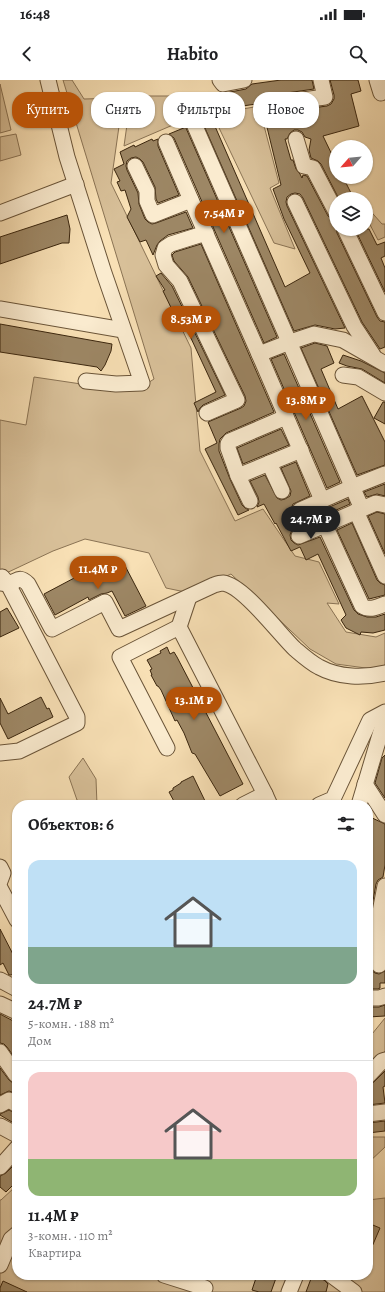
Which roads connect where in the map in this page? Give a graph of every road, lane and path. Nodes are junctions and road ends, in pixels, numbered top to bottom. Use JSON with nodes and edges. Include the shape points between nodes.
{"nodes":[{"id":1,"x":48,"y":80,"type":"edge"},
{"id":2,"x":220,"y":80,"type":"edge"},
{"id":3,"x":244,"y":80,"type":"edge"},
{"id":4,"x":321,"y":80,"type":"edge"},
{"id":5,"x":319,"y":98,"type":"edge"},
{"id":6,"x":196,"y":128,"type":"edge"},
{"id":7,"x":296,"y":139,"type":"dead end"},
{"id":8,"x":166,"y":142,"type":"dead end"},
{"id":9,"x":135,"y":166,"type":"dead end"},
{"id":10,"x":76,"y":184,"type":"junction"},
{"id":11,"x":329,"y":199,"type":"edge"},
{"id":12,"x":191,"y":200,"type":"junction"},
{"id":13,"x":295,"y":202,"type":"dead end"},
{"id":14,"x":0,"y":213,"type":"edge"},
{"id":15,"x":206,"y":233,"type":"junction"},
{"id":16,"x":348,"y":236,"type":"edge"},
{"id":17,"x":0,"y":309,"type":"edge"},
{"id":18,"x":385,"y":313,"type":"edge"},
{"id":19,"x":123,"y":330,"type":"junction"},
{"id":20,"x":290,"y":342,"type":"junction"},
{"id":21,"x":259,"y":354,"type":"junction"},
{"id":22,"x":380,"y":362,"type":"edge"},
{"id":23,"x":343,"y":375,"type":"dead end"},
{"id":24,"x":86,"y":381,"type":"dead end"},
{"id":25,"x":385,"y":393,"type":"edge"},
{"id":26,"x":207,"y":413,"type":"dead end"},
{"id":27,"x":286,"y":417,"type":"junction"},
{"id":28,"x":301,"y":450,"type":"junction"},
{"id":29,"x":269,"y":463,"type":"junction"},
{"id":30,"x":385,"y":474,"type":"edge"},
{"id":31,"x":238,"y":476,"type":"junction"},
{"id":32,"x":352,"y":487,"type":"junction"},
{"id":33,"x":282,"y":491,"type":"dead end"},
{"id":34,"x":322,"y":500,"type":"junction"},
{"id":35,"x":250,"y":501,"type":"dead end"},
{"id":36,"x":385,"y":505,"type":"edge"},
{"id":37,"x":300,"y":510,"type":"dead end"},
{"id":38,"x":359,"y":510,"type":"junction"},
{"id":39,"x":325,"y":525,"type":"junction"},
{"id":40,"x":299,"y":536,"type":"dead end"},
{"id":41,"x":385,"y":576,"type":"edge"},
{"id":42,"x":3,"y":580,"type":"edge"},
{"id":43,"x":188,"y":597,"type":"junction"},
{"id":44,"x":385,"y":604,"type":"edge"},
{"id":45,"x":179,"y":627,"type":"junction"},
{"id":46,"x":385,"y":673,"type":"edge"},
{"id":47,"x":385,"y":712,"type":"edge"},
{"id":48,"x":385,"y":718,"type":"edge"},
{"id":49,"x":167,"y":748,"type":"dead end"},
{"id":50,"x":0,"y":753,"type":"edge"},
{"id":51,"x":365,"y":784,"type":"junction"},
{"id":52,"x":268,"y":799,"type":"edge"},
{"id":53,"x":331,"y":800,"type":"edge"},
{"id":54,"x":360,"y":800,"type":"edge"},
{"id":55,"x":385,"y":815,"type":"edge"},
{"id":56,"x":0,"y":867,"type":"edge"},
{"id":57,"x":0,"y":881,"type":"edge"},
{"id":58,"x":385,"y":886,"type":"edge"},
{"id":59,"x":0,"y":888,"type":"edge"},
{"id":60,"x":12,"y":911,"type":"edge"},
{"id":61,"x":377,"y":964,"type":"edge"},
{"id":62,"x":0,"y":980,"type":"edge"},
{"id":63,"x":12,"y":986,"type":"edge"},
{"id":64,"x":385,"y":996,"type":"edge"},
{"id":65,"x":373,"y":998,"type":"edge"},
{"id":66,"x":0,"y":1004,"type":"edge"},
{"id":67,"x":12,"y":1010,"type":"edge"},
{"id":68,"x":0,"y":1052,"type":"edge"},
{"id":69,"x":385,"y":1060,"type":"edge"},
{"id":70,"x":12,"y":1069,"type":"edge"},
{"id":71,"x":373,"y":1071,"type":"edge"},
{"id":72,"x":12,"y":1102,"type":"edge"},
{"id":73,"x":0,"y":1105,"type":"edge"},
{"id":74,"x":385,"y":1112,"type":"edge"},
{"id":75,"x":373,"y":1113,"type":"edge"},
{"id":76,"x":0,"y":1126,"type":"edge"},
{"id":77,"x":12,"y":1133,"type":"edge"},
{"id":78,"x":12,"y":1154,"type":"edge"},
{"id":79,"x":0,"y":1168,"type":"edge"},
{"id":80,"x":12,"y":1238,"type":"edge"},
{"id":81,"x":0,"y":1265,"type":"edge"},
{"id":82,"x":180,"y":1280,"type":"edge"},
{"id":83,"x":294,"y":1280,"type":"edge"},
{"id":84,"x":338,"y":1280,"type":"edge"},
{"id":85,"x":205,"y":1288,"type":"dead end"},
{"id":86,"x":289,"y":1292,"type":"edge"},
{"id":87,"x":354,"y":1292,"type":"edge"}],
"edges":[{"from":1,"to":10,"type":"street"},
{"from":2,"to":3,"type":"street","via":[[223,84]]},
{"from":4,"to":5,"type":"street","via":[[325,97]]},
{"from":6,"to":20,"type":"street"},
{"from":7,"to":11,"type":"street","via":[[304,166],[313,168]]},
{"from":8,"to":12,"type":"street"},
{"from":9,"to":12,"type":"street","via":[[147,191],[147,201],[153,215]]},
{"from":10,"to":14,"type":"street"},
{"from":10,"to":19,"type":"street"},
{"from":12,"to":15,"type":"street"},
{"from":13,"to":22,"type":"street","via":[[354,326]]},
{"from":15,"to":21,"type":"street"},
{"from":15,"to":26,"type":"street","via":[[171,244],[163,255],[166,264],[180,281],[237,400]]},
{"from":16,"to":18,"type":"street"},
{"from":17,"to":19,"type":"street"},
{"from":19,"to":24,"type":"street","via":[[142,383]]},
{"from":20,"to":21,"type":"street"},
{"from":20,"to":22,"type":"street","via":[[314,334],[343,340]]},
{"from":20,"to":32,"type":"street"},
{"from":21,"to":27,"type":"street"},
{"from":23,"to":25,"type":"street","via":[[358,377]]},
{"from":27,"to":28,"type":"street"},
{"from":27,"to":31,"type":"street","via":[[230,441],[228,448]]},
{"from":28,"to":29,"type":"street"},
{"from":28,"to":34,"type":"street"},
{"from":29,"to":31,"type":"street"},
{"from":29,"to":33,"type":"street"},
{"from":30,"to":32,"type":"street"},
{"from":31,"to":35,"type":"street"},
{"from":32,"to":34,"type":"street"},
{"from":32,"to":38,"type":"street"},
{"from":34,"to":37,"type":"street"},
{"from":36,"to":38,"type":"street","via":[[376,503]]},
{"from":38,"to":39,"type":"street"},
{"from":38,"to":41,"type":"street"},
{"from":39,"to":40,"type":"street"},
{"from":39,"to":44,"type":"street","via":[[362,606],[368,609]]},
{"from":42,"to":43,"type":"street","via":[[19,579],[28,584],[52,629],[105,602],[119,629]]},
{"from":42,"to":50,"type":"street","via":[[77,717],[77,723],[19,751]]},
{"from":43,"to":45,"type":"street"},
{"from":43,"to":46,"type":"street","via":[[214,585],[223,583],[231,586],[252,602],[295,649],[319,667],[353,677]]},
{"from":45,"to":49,"type":"street","via":[[120,657]]},
{"from":45,"to":52,"type":"street"},
{"from":47,"to":53,"type":"street","via":[[370,720]]},
{"from":48,"to":51,"type":"street"},
{"from":51,"to":54,"type":"street"},
{"from":51,"to":55,"type":"street"},
{"from":56,"to":57,"type":"street","via":[[3,873]]},
{"from":58,"to":61,"type":"street","via":[[380,912]]},
{"from":59,"to":60,"type":"street"},
{"from":62,"to":63,"type":"street"},
{"from":64,"to":65,"type":"street"},
{"from":66,"to":67,"type":"street"},
{"from":68,"to":70,"type":"street"},
{"from":69,"to":71,"type":"street"},
{"from":72,"to":73,"type":"street","via":[[9,1100]]},
{"from":74,"to":75,"type":"street"},
{"from":76,"to":77,"type":"street"},
{"from":78,"to":79,"type":"street"},
{"from":80,"to":81,"type":"street"},
{"from":82,"to":85,"type":"street"},
{"from":83,"to":86,"type":"street"},
{"from":84,"to":87,"type":"street"}]}
